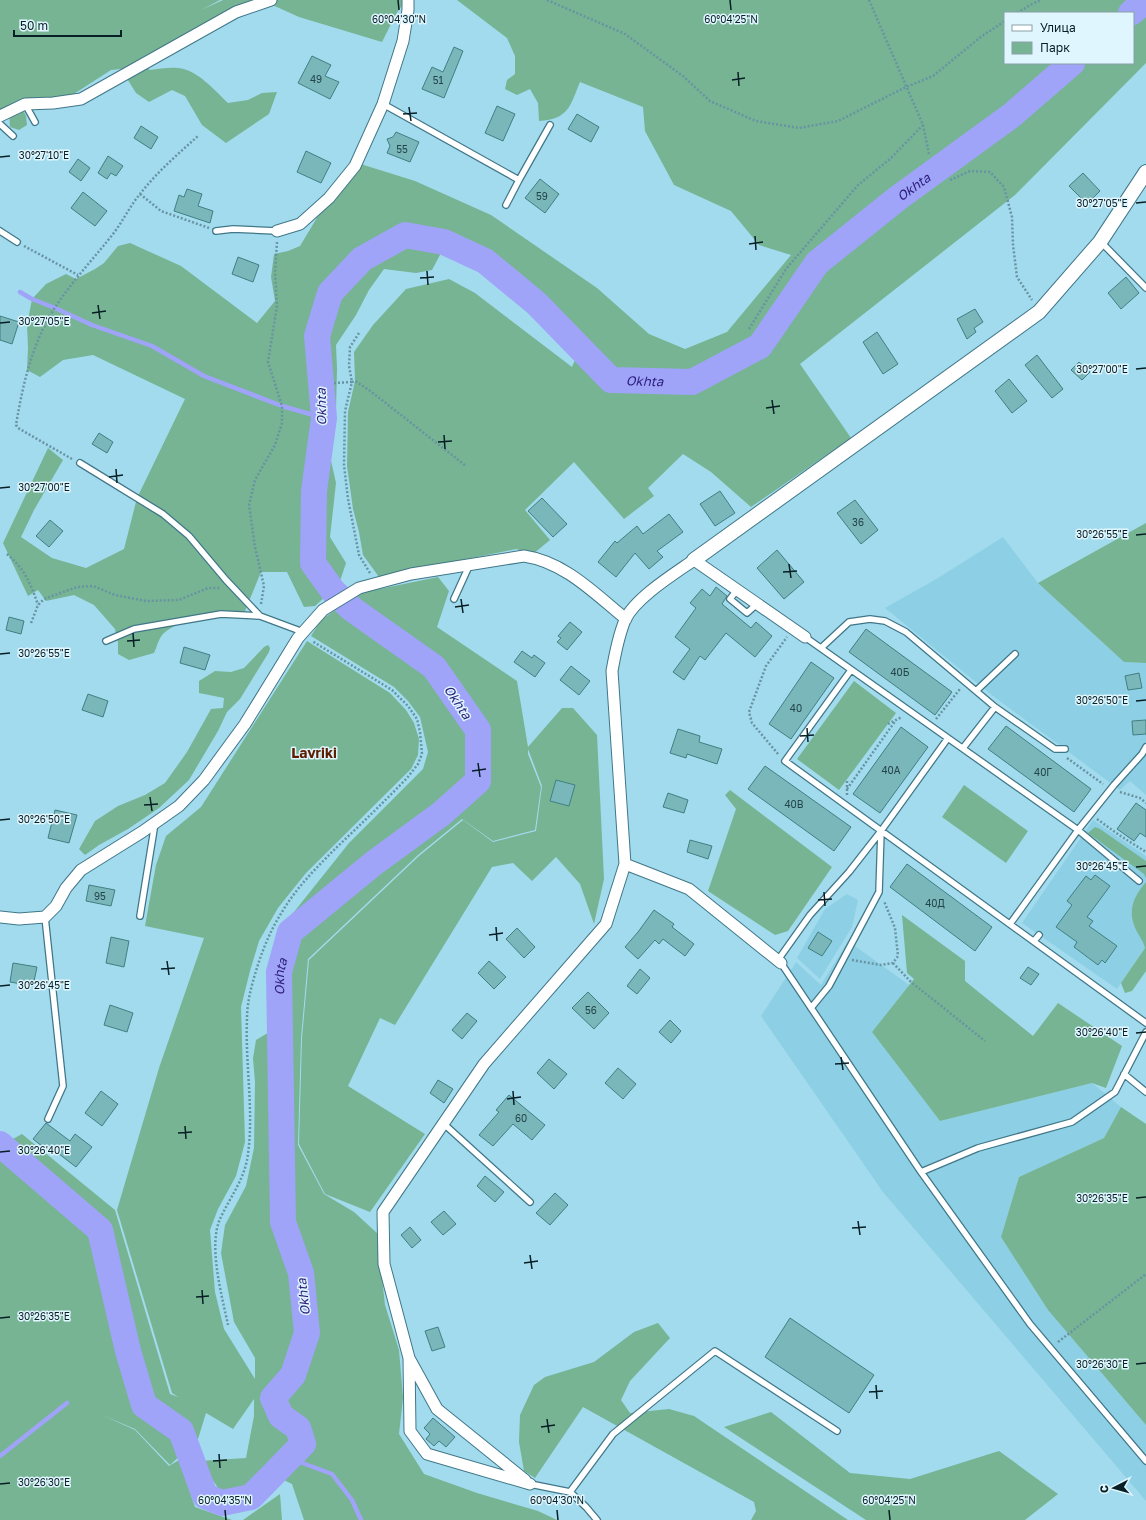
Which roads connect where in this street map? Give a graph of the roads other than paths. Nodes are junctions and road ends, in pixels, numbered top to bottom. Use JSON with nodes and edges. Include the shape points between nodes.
{"nodes":[{"id":1,"x":271,"y":0,"type":"edge"},
{"id":2,"x":408,"y":0,"type":"edge"},
{"id":3,"x":25,"y":104,"type":"junction"},
{"id":4,"x":383,"y":104,"type":"junction"},
{"id":5,"x":0,"y":116,"type":"edge"},
{"id":6,"x":35,"y":122,"type":"dead end"},
{"id":7,"x":0,"y":124,"type":"edge"},
{"id":8,"x":550,"y":125,"type":"dead end"},
{"id":9,"x":13,"y":136,"type":"dead end"},
{"id":10,"x":1146,"y":172,"type":"edge"},
{"id":11,"x":519,"y":180,"type":"junction"},
{"id":12,"x":506,"y":205,"type":"dead end"},
{"id":13,"x":0,"y":231,"type":"edge"},
{"id":14,"x":216,"y":231,"type":"road end"},
{"id":15,"x":277,"y":232,"type":"joint"},
{"id":16,"x":17,"y":242,"type":"road end"},
{"id":17,"x":1100,"y":242,"type":"junction"},
{"id":18,"x":1146,"y":288,"type":"edge"},
{"id":19,"x":80,"y":463,"type":"road end"},
{"id":20,"x":694,"y":560,"type":"junction"},
{"id":21,"x":471,"y":564,"type":"junction"},
{"id":22,"x":454,"y":599,"type":"dead end"},
{"id":23,"x":260,"y":616,"type":"junction"},
{"id":24,"x":626,"y":619,"type":"junction"},
{"id":25,"x":302,"y":633,"type":"junction"},
{"id":26,"x":804,"y":637,"type":"joint"},
{"id":27,"x":106,"y":641,"type":"dead end"},
{"id":28,"x":820,"y":648,"type":"junction"},
{"id":29,"x":1015,"y":654,"type":"dead end"},
{"id":30,"x":851,"y":670,"type":"junction"},
{"id":31,"x":976,"y":691,"type":"junction"},
{"id":32,"x":995,"y":707,"type":"junction"},
{"id":33,"x":948,"y":738,"type":"junction"},
{"id":34,"x":1146,"y":747,"type":"edge"},
{"id":35,"x":963,"y":748,"type":"junction"},
{"id":36,"x":1065,"y":749,"type":"dead end"},
{"id":37,"x":155,"y":823,"type":"junction"},
{"id":38,"x":1078,"y":830,"type":"junction"},
{"id":39,"x":881,"y":831,"type":"junction"},
{"id":40,"x":625,"y":864,"type":"junction"},
{"id":41,"x":1138,"y":881,"type":"dead end"},
{"id":42,"x":140,"y":916,"type":"dead end"},
{"id":43,"x":0,"y":917,"type":"edge"},
{"id":44,"x":45,"y":917,"type":"junction"},
{"id":45,"x":1010,"y":924,"type":"junction"},
{"id":46,"x":1039,"y":935,"type":"dead end"},
{"id":47,"x":1034,"y":941,"type":"junction"},
{"id":48,"x":780,"y":962,"type":"junction"},
{"id":49,"x":811,"y":1008,"type":"junction"},
{"id":50,"x":1146,"y":1023,"type":"edge"},
{"id":51,"x":1146,"y":1032,"type":"edge"},
{"id":52,"x":1124,"y":1074,"type":"junction"},
{"id":53,"x":1146,"y":1092,"type":"edge"},
{"id":54,"x":48,"y":1119,"type":"dead end"},
{"id":55,"x":444,"y":1124,"type":"junction"},
{"id":56,"x":921,"y":1172,"type":"junction"},
{"id":57,"x":530,"y":1202,"type":"dead end"},
{"id":58,"x":409,"y":1358,"type":"junction"},
{"id":59,"x":837,"y":1431,"type":"dead end"},
{"id":60,"x":1146,"y":1461,"type":"edge"},
{"id":61,"x":530,"y":1484,"type":"junction"},
{"id":62,"x":570,"y":1492,"type":"junction"},
{"id":63,"x":597,"y":1520,"type":"edge"}],
"edges":[{"from":1,"to":3,"type":"street","via":[[236,12],[81,99]]},
{"from":2,"to":4,"type":"street","via":[[403,41]]},
{"from":3,"to":5,"type":"street"},
{"from":3,"to":6,"type":"lane"},
{"from":4,"to":11,"type":"lane"},
{"from":4,"to":15,"type":"street","via":[[355,166],[329,198],[300,224]]},
{"from":7,"to":9,"type":"lane"},
{"from":8,"to":11,"type":"lane"},
{"from":10,"to":17,"type":"street"},
{"from":11,"to":12,"type":"lane"},
{"from":13,"to":16,"type":"lane"},
{"from":14,"to":15,"type":"lane","via":[[233,229]]},
{"from":17,"to":18,"type":"lane"},
{"from":17,"to":20,"type":"street","via":[[1039,312]]},
{"from":19,"to":23,"type":"lane","via":[[163,514],[189,536]]},
{"from":20,"to":24,"type":"street","via":[[639,601]]},
{"from":20,"to":26,"type":"street"},
{"from":21,"to":22,"type":"lane"},
{"from":21,"to":24,"type":"street","via":[[514,556],[539,558],[571,574]]},
{"from":21,"to":25,"type":"street","via":[[411,574],[359,588],[323,610]]},
{"from":23,"to":25,"type":"lane"},
{"from":23,"to":27,"type":"lane","via":[[221,614],[134,629]]},
{"from":24,"to":40,"type":"street","via":[[612,671]]},
{"from":25,"to":37,"type":"street","via":[[245,724],[204,780],[179,806]]},
{"from":26,"to":28,"type":"lane"},
{"from":28,"to":30,"type":"lane"},
{"from":28,"to":31,"type":"lane","via":[[849,622],[870,618],[885,621],[906,632]]},
{"from":29,"to":31,"type":"lane"},
{"from":30,"to":33,"type":"lane"},
{"from":30,"to":39,"type":"lane","via":[[785,761]]},
{"from":31,"to":32,"type":"lane"},
{"from":32,"to":35,"type":"lane"},
{"from":32,"to":36,"type":"lane","via":[[1055,749]]},
{"from":33,"to":35,"type":"lane"},
{"from":33,"to":39,"type":"lane"},
{"from":34,"to":38,"type":"lane"},
{"from":35,"to":38,"type":"lane"},
{"from":37,"to":42,"type":"lane"},
{"from":37,"to":44,"type":"street","via":[[81,870],[66,888],[56,906]]},
{"from":38,"to":41,"type":"lane"},
{"from":38,"to":45,"type":"lane"},
{"from":39,"to":45,"type":"lane"},
{"from":39,"to":48,"type":"lane","via":[[849,872],[810,915]]},
{"from":39,"to":49,"type":"lane","via":[[879,892],[829,986]]},
{"from":40,"to":48,"type":"street","via":[[689,889]]},
{"from":40,"to":55,"type":"street","via":[[606,924],[484,1064]]},
{"from":43,"to":44,"type":"street"},
{"from":44,"to":54,"type":"lane","via":[[63,1086]]},
{"from":45,"to":47,"type":"lane"},
{"from":46,"to":47,"type":"lane"},
{"from":47,"to":50,"type":"lane"},
{"from":48,"to":49,"type":"lane"},
{"from":49,"to":56,"type":"lane"},
{"from":51,"to":52,"type":"lane"},
{"from":52,"to":53,"type":"lane"},
{"from":52,"to":56,"type":"lane","via":[[1115,1092],[1072,1122],[978,1148]]},
{"from":55,"to":57,"type":"lane"},
{"from":55,"to":58,"type":"street","via":[[383,1212],[384,1264]]},
{"from":56,"to":60,"type":"lane","via":[[1030,1324]]},
{"from":58,"to":61,"type":"street","via":[[437,1409]]},
{"from":58,"to":61,"type":"street","via":[[410,1431],[427,1454]]},
{"from":59,"to":62,"type":"lane","via":[[715,1351],[613,1434]]},
{"from":61,"to":62,"type":"lane"},
{"from":62,"to":63,"type":"lane"}]}
